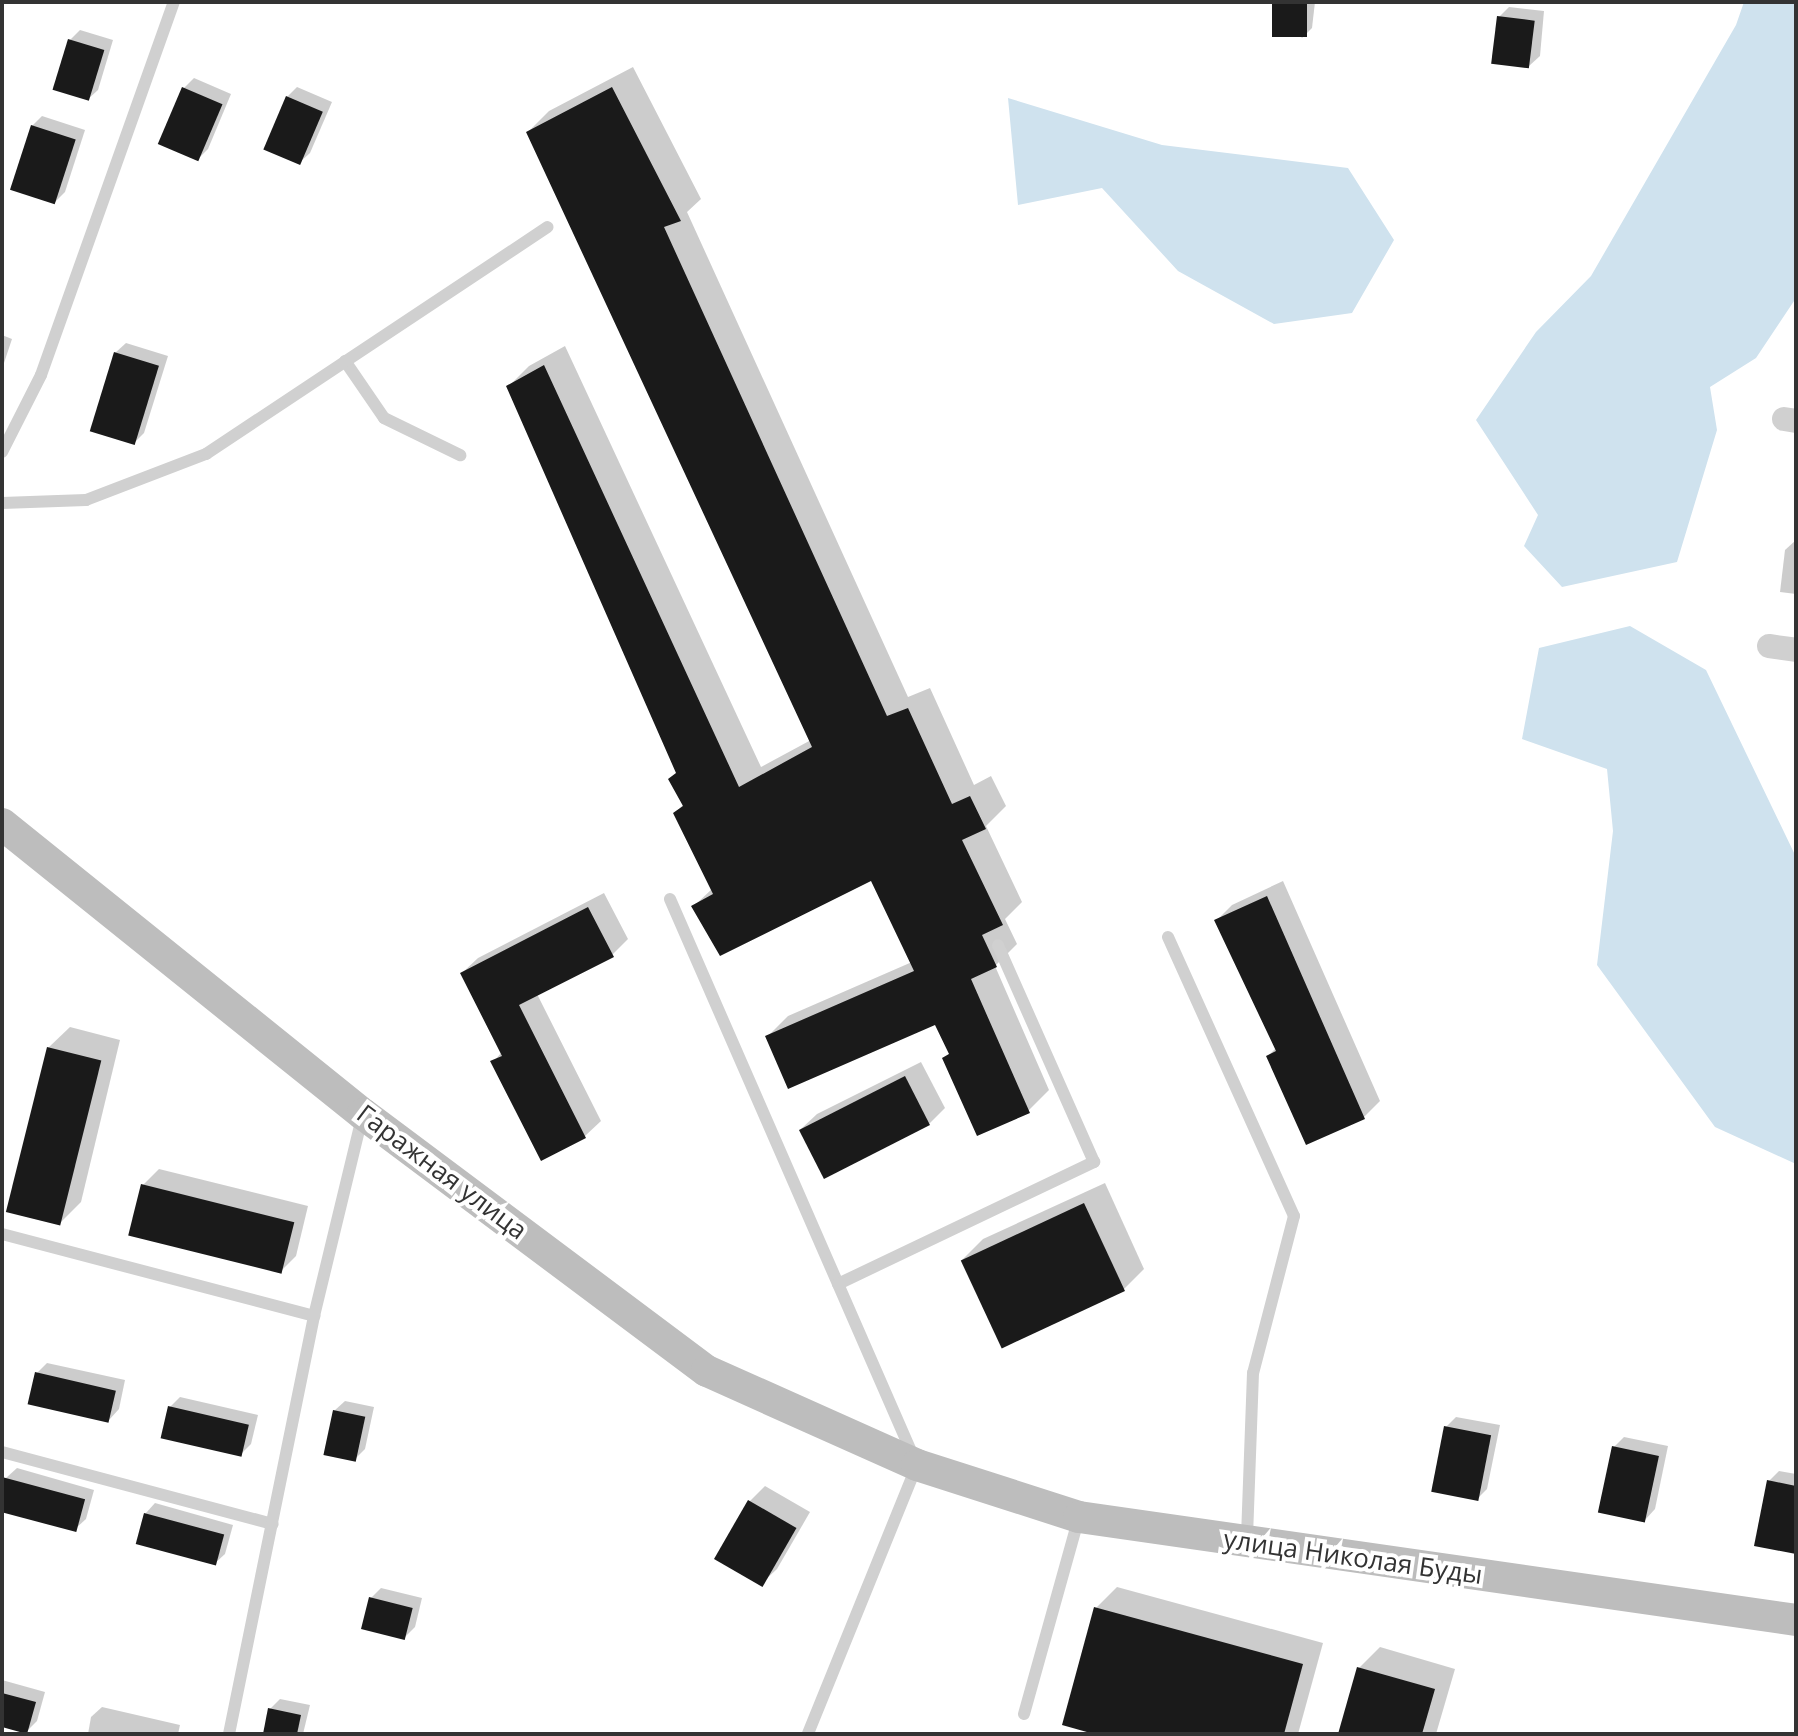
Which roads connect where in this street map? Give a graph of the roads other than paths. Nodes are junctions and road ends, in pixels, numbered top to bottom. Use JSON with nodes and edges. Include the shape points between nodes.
{"nodes":[{"id":1,"x":174,"y":2,"type":"edge"},
{"id":2,"x":548,"y":227,"type":"dead end"},
{"id":3,"x":345,"y":361,"type":"junction"},
{"id":4,"x":2,"y":452,"type":"edge"},
{"id":5,"x":460,"y":455,"type":"dead end"},
{"id":6,"x":2,"y":503,"type":"edge"},
{"id":7,"x":1769,"y":646,"type":"dead end"},
{"id":8,"x":1796,"y":650,"type":"edge"},
{"id":9,"x":2,"y":824,"type":"edge"},
{"id":10,"x":670,"y":899,"type":"dead end"},
{"id":11,"x":1168,"y":937,"type":"dead end"},
{"id":12,"x":998,"y":945,"type":"dead end"},
{"id":13,"x":363,"y":1114,"type":"junction"},
{"id":14,"x":2,"y":1234,"type":"edge"},
{"id":15,"x":838,"y":1284,"type":"junction"},
{"id":16,"x":314,"y":1316,"type":"junction"},
{"id":17,"x":2,"y":1452,"type":"edge"},
{"id":18,"x":917,"y":1465,"type":"junction"},
{"id":19,"x":1079,"y":1517,"type":"junction"},
{"id":20,"x":273,"y":1524,"type":"junction"},
{"id":21,"x":1247,"y":1542,"type":"junction"},
{"id":22,"x":1796,"y":1620,"type":"edge"},
{"id":23,"x":1024,"y":1714,"type":"dead end"},
{"id":24,"x":229,"y":1734,"type":"edge"},
{"id":25,"x":808,"y":1734,"type":"edge"}],
"edges":[{"from":1,"to":4,"type":"lane","via":[[46,362]]},
{"from":2,"to":3,"type":"lane"},
{"from":3,"to":5,"type":"lane","via":[[384,418]]},
{"from":3,"to":6,"type":"lane","via":[[206,454],[86,500]]},
{"from":7,"to":8,"type":"street"},
{"from":9,"to":13,"type":"street","name":"Гаражная улица"},
{"from":10,"to":15,"type":"lane"},
{"from":11,"to":21,"type":"lane","via":[[1294,1216],[1253,1373]]},
{"from":12,"to":15,"type":"lane","via":[[1094,1162]]},
{"from":13,"to":16,"type":"lane"},
{"from":13,"to":18,"type":"street","name":"Гаражная улица","via":[[707,1371]]},
{"from":14,"to":16,"type":"lane"},
{"from":15,"to":18,"type":"lane"},
{"from":16,"to":20,"type":"lane"},
{"from":17,"to":20,"type":"lane"},
{"from":18,"to":19,"type":"street","name":"улица Николая Буды"},
{"from":18,"to":25,"type":"lane"},
{"from":19,"to":21,"type":"street","name":"улица Николая Буды"},
{"from":19,"to":23,"type":"lane"},
{"from":20,"to":24,"type":"lane"},
{"from":21,"to":22,"type":"street","name":"улица Николая Буды"}]}
